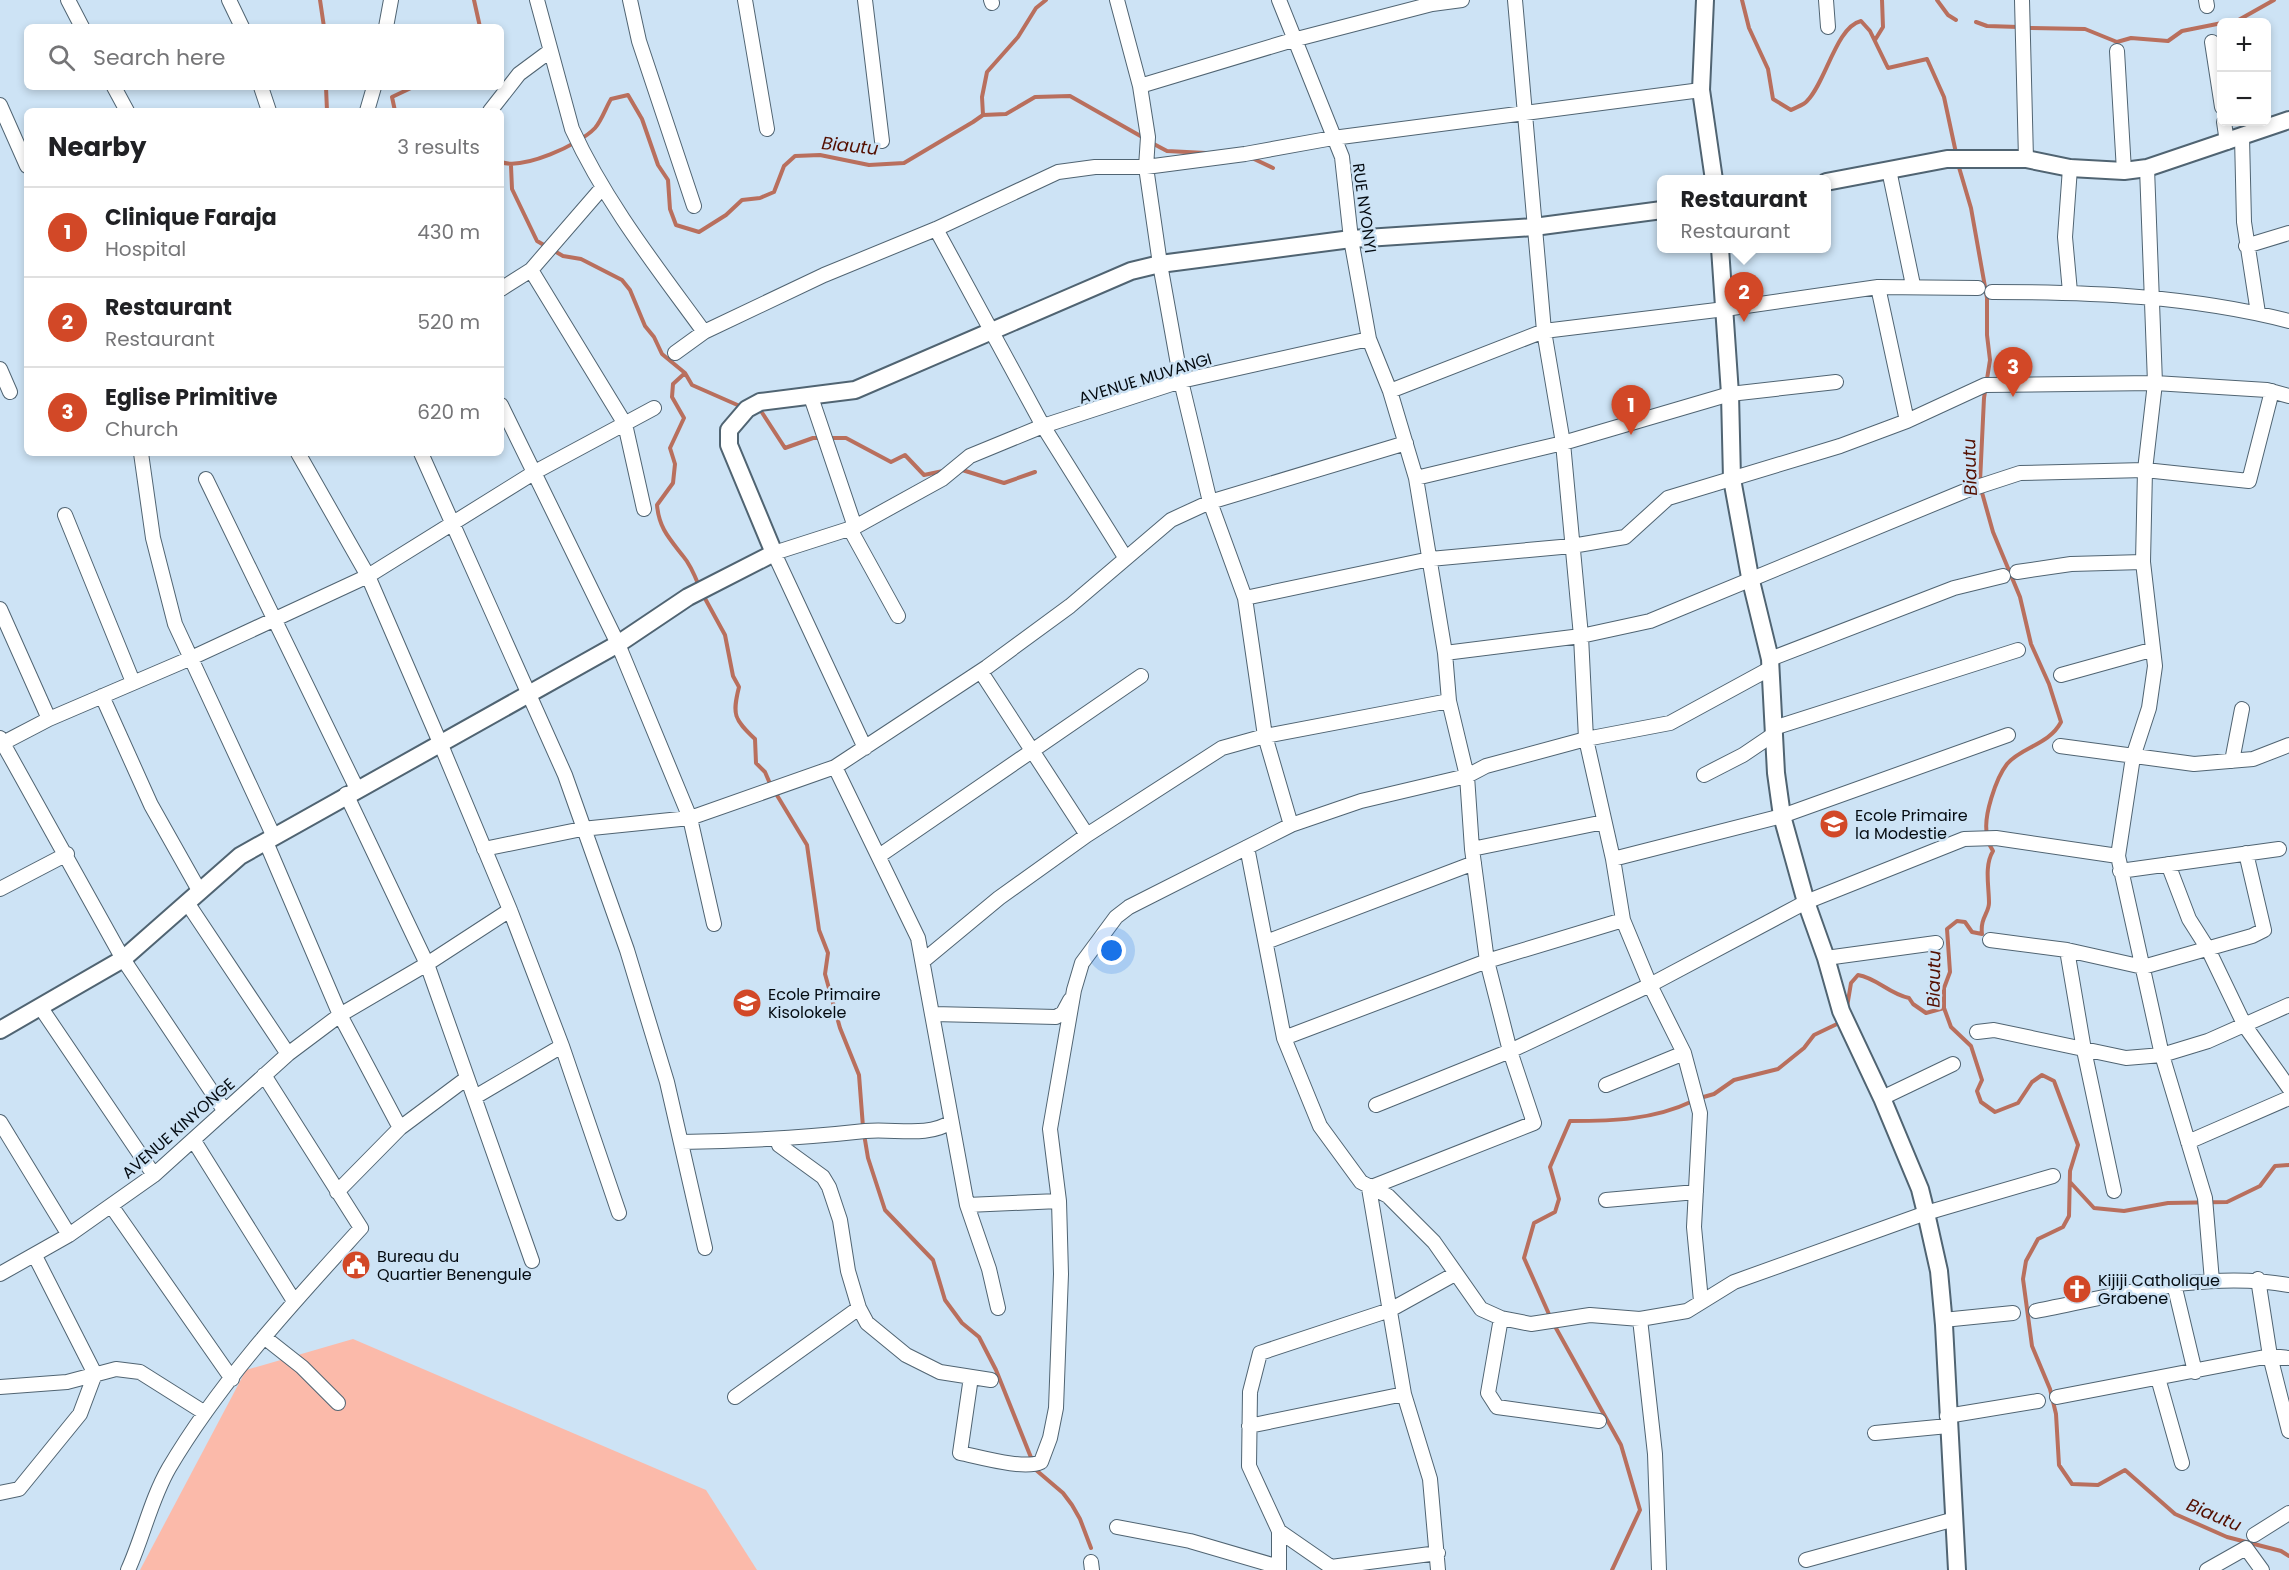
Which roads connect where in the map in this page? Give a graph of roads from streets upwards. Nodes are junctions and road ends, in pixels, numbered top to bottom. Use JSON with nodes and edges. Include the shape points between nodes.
{"nodes":[{"id":1,"x":68,"y":0,"type":"edge"},
{"id":2,"x":229,"y":0,"type":"edge"},
{"id":3,"x":391,"y":0,"type":"edge"},
{"id":4,"x":537,"y":0,"type":"edge"},
{"id":5,"x":630,"y":0,"type":"edge"},
{"id":6,"x":746,"y":0,"type":"edge"},
{"id":7,"x":865,"y":0,"type":"edge"},
{"id":8,"x":1117,"y":0,"type":"edge"},
{"id":9,"x":1279,"y":0,"type":"edge"},
{"id":10,"x":1462,"y":0,"type":"edge"},
{"id":11,"x":1515,"y":0,"type":"edge"},
{"id":12,"x":1705,"y":0,"type":"edge"},
{"id":13,"x":1826,"y":0,"type":"edge"},
{"id":14,"x":2022,"y":0,"type":"edge"},
{"id":15,"x":80,"y":24,"type":"edge"},
{"id":16,"x":241,"y":24,"type":"edge"},
{"id":17,"x":387,"y":24,"type":"edge"},
{"id":18,"x":1828,"y":27,"type":"dead end"},
{"id":19,"x":1293,"y":40,"type":"junction"},
{"id":20,"x":2212,"y":42,"type":"dead end"},
{"id":21,"x":550,"y":51,"type":"junction"},
{"id":22,"x":2117,"y":51,"type":"dead end"},
{"id":23,"x":2217,"y":74,"type":"edge"},
{"id":24,"x":1140,"y":86,"type":"junction"},
{"id":25,"x":116,"y":90,"type":"edge"},
{"id":26,"x":262,"y":90,"type":"edge"},
{"id":27,"x":373,"y":90,"type":"edge"},
{"id":28,"x":1701,"y":90,"type":"junction"},
{"id":29,"x":0,"y":105,"type":"edge"},
{"id":30,"x":125,"y":108,"type":"edge"},
{"id":31,"x":268,"y":108,"type":"edge"},
{"id":32,"x":368,"y":108,"type":"edge"},
{"id":33,"x":492,"y":108,"type":"edge"},
{"id":34,"x":1525,"y":113,"type":"junction"},
{"id":35,"x":2289,"y":120,"type":"edge"},
{"id":36,"x":2226,"y":126,"type":"edge"},
{"id":37,"x":767,"y":129,"type":"dead end"},
{"id":38,"x":1333,"y":138,"type":"junction"},
{"id":39,"x":2234,"y":140,"type":"junction"},
{"id":40,"x":882,"y":141,"type":"dead end"},
{"id":41,"x":24,"y":159,"type":"edge"},
{"id":42,"x":2026,"y":159,"type":"junction"},
{"id":43,"x":1146,"y":167,"type":"junction"},
{"id":44,"x":2070,"y":168,"type":"junction"},
{"id":45,"x":2147,"y":168,"type":"junction"},
{"id":46,"x":1889,"y":170,"type":"junction"},
{"id":47,"x":2124,"y":171,"type":"junction"},
{"id":48,"x":1713,"y":175,"type":"edge"},
{"id":49,"x":1831,"y":181,"type":"edge"},
{"id":50,"x":603,"y":188,"type":"junction"},
{"id":51,"x":694,"y":206,"type":"dead end"},
{"id":52,"x":1657,"y":211,"type":"edge"},
{"id":53,"x":1534,"y":227,"type":"junction"},
{"id":54,"x":936,"y":229,"type":"junction"},
{"id":55,"x":2289,"y":233,"type":"edge"},
{"id":56,"x":1352,"y":239,"type":"junction"},
{"id":57,"x":2246,"y":246,"type":"junction"},
{"id":58,"x":1720,"y":253,"type":"edge"},
{"id":59,"x":1160,"y":264,"type":"junction"},
{"id":60,"x":531,"y":270,"type":"junction"},
{"id":61,"x":1913,"y":285,"type":"junction"},
{"id":62,"x":1878,"y":286,"type":"junction"},
{"id":63,"x":504,"y":287,"type":"edge"},
{"id":64,"x":1978,"y":288,"type":"dead end"},
{"id":65,"x":1992,"y":292,"type":"dead end"},
{"id":66,"x":2070,"y":292,"type":"junction"},
{"id":67,"x":2151,"y":297,"type":"junction"},
{"id":68,"x":1725,"y":309,"type":"junction"},
{"id":69,"x":2258,"y":313,"type":"junction"},
{"id":70,"x":2289,"y":321,"type":"edge"},
{"id":71,"x":992,"y":329,"type":"junction"},
{"id":72,"x":1544,"y":331,"type":"junction"},
{"id":73,"x":704,"y":332,"type":"junction"},
{"id":74,"x":1369,"y":339,"type":"junction"},
{"id":75,"x":675,"y":353,"type":"dead end"},
{"id":76,"x":0,"y":369,"type":"edge"},
{"id":77,"x":1181,"y":381,"type":"junction"},
{"id":78,"x":1836,"y":382,"type":"dead end"},
{"id":79,"x":2155,"y":383,"type":"junction"},
{"id":80,"x":1390,"y":391,"type":"junction"},
{"id":81,"x":2272,"y":391,"type":"junction"},
{"id":82,"x":10,"y":392,"type":"dead end"},
{"id":83,"x":1730,"y":394,"type":"junction"},
{"id":84,"x":2289,"y":396,"type":"edge"},
{"id":85,"x":811,"y":397,"type":"junction"},
{"id":86,"x":654,"y":408,"type":"dead end"},
{"id":87,"x":504,"y":411,"type":"edge"},
{"id":88,"x":1907,"y":422,"type":"junction"},
{"id":89,"x":625,"y":424,"type":"junction"},
{"id":90,"x":1043,"y":426,"type":"junction"},
{"id":91,"x":1406,"y":443,"type":"junction"},
{"id":92,"x":1563,"y":443,"type":"junction"},
{"id":93,"x":141,"y":456,"type":"edge"},
{"id":94,"x":300,"y":456,"type":"edge"},
{"id":95,"x":422,"y":456,"type":"edge"},
{"id":96,"x":2145,"y":470,"type":"junction"},
{"id":97,"x":535,"y":472,"type":"junction"},
{"id":98,"x":1416,"y":478,"type":"junction"},
{"id":99,"x":206,"y":479,"type":"dead end"},
{"id":100,"x":1732,"y":479,"type":"junction"},
{"id":101,"x":1210,"y":502,"type":"junction"},
{"id":102,"x":644,"y":509,"type":"dead end"},
{"id":103,"x":65,"y":515,"type":"dead end"},
{"id":104,"x":454,"y":525,"type":"junction"},
{"id":105,"x":853,"y":528,"type":"junction"},
{"id":106,"x":1572,"y":546,"type":"junction"},
{"id":107,"x":774,"y":553,"type":"junction"},
{"id":108,"x":1125,"y":557,"type":"junction"},
{"id":109,"x":1430,"y":559,"type":"junction"},
{"id":110,"x":2143,"y":562,"type":"junction"},
{"id":111,"x":368,"y":576,"type":"junction"},
{"id":112,"x":1750,"y":577,"type":"junction"},
{"id":113,"x":1245,"y":598,"type":"junction"},
{"id":114,"x":0,"y":609,"type":"edge"},
{"id":115,"x":898,"y":616,"type":"dead end"},
{"id":116,"x":276,"y":620,"type":"junction"},
{"id":117,"x":1581,"y":636,"type":"junction"},
{"id":118,"x":618,"y":644,"type":"junction"},
{"id":119,"x":2018,"y":650,"type":"dead end"},
{"id":120,"x":2151,"y":650,"type":"junction"},
{"id":121,"x":1445,"y":653,"type":"junction"},
{"id":122,"x":189,"y":659,"type":"junction"},
{"id":123,"x":1771,"y":663,"type":"junction"},
{"id":124,"x":981,"y":672,"type":"junction"},
{"id":125,"x":2061,"y":675,"type":"dead end"},
{"id":126,"x":1142,"y":676,"type":"dead end"},
{"id":127,"x":133,"y":682,"type":"junction"},
{"id":128,"x":530,"y":695,"type":"junction"},
{"id":129,"x":102,"y":696,"type":"junction"},
{"id":130,"x":1449,"y":701,"type":"junction"},
{"id":131,"x":2242,"y":709,"type":"dead end"},
{"id":132,"x":50,"y":719,"type":"junction"},
{"id":133,"x":1774,"y":731,"type":"junction"},
{"id":134,"x":2008,"y":735,"type":"dead end"},
{"id":135,"x":1265,"y":736,"type":"junction"},
{"id":136,"x":1586,"y":739,"type":"junction"},
{"id":137,"x":2,"y":740,"type":"edge"},
{"id":138,"x":441,"y":745,"type":"junction"},
{"id":139,"x":2289,"y":745,"type":"edge"},
{"id":140,"x":2060,"y":746,"type":"dead end"},
{"id":141,"x":865,"y":748,"type":"junction"},
{"id":142,"x":1030,"y":752,"type":"junction"},
{"id":143,"x":2133,"y":757,"type":"junction"},
{"id":144,"x":2232,"y":761,"type":"junction"},
{"id":145,"x":835,"y":767,"type":"junction"},
{"id":146,"x":1704,"y":775,"type":"dead end"},
{"id":147,"x":1467,"y":776,"type":"junction"},
{"id":148,"x":351,"y":792,"type":"junction"},
{"id":149,"x":1782,"y":816,"type":"junction"},
{"id":150,"x":690,"y":818,"type":"junction"},
{"id":151,"x":1604,"y":822,"type":"junction"},
{"id":152,"x":1291,"y":825,"type":"junction"},
{"id":153,"x":582,"y":828,"type":"junction"},
{"id":154,"x":1087,"y":835,"type":"junction"},
{"id":155,"x":270,"y":839,"type":"junction"},
{"id":156,"x":1247,"y":847,"type":"junction"},
{"id":157,"x":484,"y":849,"type":"junction"},
{"id":158,"x":2279,"y":849,"type":"dead end"},
{"id":159,"x":67,"y":854,"type":"junction"},
{"id":160,"x":2246,"y":854,"type":"junction"},
{"id":161,"x":879,"y":856,"type":"junction"},
{"id":162,"x":1473,"y":856,"type":"junction"},
{"id":163,"x":2118,"y":856,"type":"junction"},
{"id":164,"x":1613,"y":859,"type":"junction"},
{"id":165,"x":2168,"y":864,"type":"junction"},
{"id":166,"x":2120,"y":871,"type":"junction"},
{"id":167,"x":0,"y":889,"type":"edge"},
{"id":168,"x":194,"y":898,"type":"junction"},
{"id":169,"x":1806,"y":902,"type":"junction"},
{"id":170,"x":510,"y":910,"type":"junction"},
{"id":171,"x":1623,"y":920,"type":"junction"},
{"id":172,"x":714,"y":924,"type":"dead end"},
{"id":173,"x":1990,"y":940,"type":"dead end"},
{"id":174,"x":1266,"y":942,"type":"junction"},
{"id":175,"x":1936,"y":943,"type":"dead end"},
{"id":176,"x":2208,"y":949,"type":"junction"},
{"id":177,"x":2067,"y":950,"type":"junction"},
{"id":178,"x":1826,"y":958,"type":"junction"},
{"id":179,"x":123,"y":959,"type":"junction"},
{"id":180,"x":923,"y":961,"type":"junction"},
{"id":181,"x":1487,"y":961,"type":"junction"},
{"id":182,"x":427,"y":964,"type":"junction"},
{"id":183,"x":2143,"y":967,"type":"junction"},
{"id":184,"x":1650,"y":985,"type":"junction"},
{"id":185,"x":1074,"y":990,"type":"junction"},
{"id":186,"x":2289,"y":1005,"type":"edge"},
{"id":187,"x":41,"y":1008,"type":"junction"},
{"id":188,"x":933,"y":1014,"type":"junction"},
{"id":189,"x":340,"y":1015,"type":"junction"},
{"id":190,"x":2245,"y":1026,"type":"junction"},
{"id":191,"x":0,"y":1030,"type":"edge"},
{"id":192,"x":1977,"y":1032,"type":"dead end"},
{"id":193,"x":1284,"y":1038,"type":"junction"},
{"id":194,"x":562,"y":1046,"type":"junction"},
{"id":195,"x":2084,"y":1050,"type":"junction"},
{"id":196,"x":1510,"y":1051,"type":"junction"},
{"id":197,"x":1684,"y":1053,"type":"junction"},
{"id":198,"x":288,"y":1054,"type":"junction"},
{"id":199,"x":2162,"y":1055,"type":"junction"},
{"id":200,"x":1953,"y":1064,"type":"dead end"},
{"id":201,"x":264,"y":1075,"type":"junction"},
{"id":202,"x":467,"y":1078,"type":"junction"},
{"id":203,"x":1606,"y":1086,"type":"dead end"},
{"id":204,"x":2289,"y":1088,"type":"edge"},
{"id":205,"x":475,"y":1097,"type":"junction"},
{"id":206,"x":1882,"y":1098,"type":"junction"},
{"id":207,"x":2289,"y":1098,"type":"edge"},
{"id":208,"x":1376,"y":1105,"type":"dead end"},
{"id":209,"x":224,"y":1110,"type":"junction"},
{"id":210,"x":0,"y":1122,"type":"edge"},
{"id":211,"x":951,"y":1122,"type":"junction"},
{"id":212,"x":399,"y":1128,"type":"junction"},
{"id":213,"x":194,"y":1141,"type":"junction"},
{"id":214,"x":778,"y":1141,"type":"junction"},
{"id":215,"x":681,"y":1142,"type":"junction"},
{"id":216,"x":2188,"y":1142,"type":"junction"},
{"id":217,"x":154,"y":1175,"type":"junction"},
{"id":218,"x":2053,"y":1176,"type":"dead end"},
{"id":219,"x":1369,"y":1188,"type":"junction"},
{"id":220,"x":2114,"y":1191,"type":"dead end"},
{"id":221,"x":338,"y":1192,"type":"junction"},
{"id":222,"x":1696,"y":1192,"type":"junction"},
{"id":223,"x":1606,"y":1200,"type":"dead end"},
{"id":224,"x":1059,"y":1201,"type":"junction"},
{"id":225,"x":967,"y":1205,"type":"junction"},
{"id":226,"x":112,"y":1207,"type":"junction"},
{"id":227,"x":619,"y":1213,"type":"dead end"},
{"id":228,"x":1926,"y":1213,"type":"junction"},
{"id":229,"x":69,"y":1235,"type":"junction"},
{"id":230,"x":705,"y":1248,"type":"dead end"},
{"id":231,"x":35,"y":1256,"type":"junction"},
{"id":232,"x":532,"y":1261,"type":"dead end"},
{"id":233,"x":0,"y":1274,"type":"edge"},
{"id":234,"x":1455,"y":1274,"type":"junction"},
{"id":235,"x":2258,"y":1279,"type":"junction"},
{"id":236,"x":2212,"y":1281,"type":"junction"},
{"id":237,"x":2174,"y":1284,"type":"junction"},
{"id":238,"x":2289,"y":1285,"type":"edge"},
{"id":239,"x":294,"y":1301,"type":"junction"},
{"id":240,"x":1701,"y":1301,"type":"junction"},
{"id":241,"x":859,"y":1308,"type":"junction"},
{"id":242,"x":998,"y":1308,"type":"dead end"},
{"id":243,"x":1390,"y":1310,"type":"junction"},
{"id":244,"x":2037,"y":1311,"type":"dead end"},
{"id":245,"x":2013,"y":1313,"type":"dead end"},
{"id":246,"x":1501,"y":1318,"type":"junction"},
{"id":247,"x":1640,"y":1319,"type":"junction"},
{"id":248,"x":1943,"y":1320,"type":"junction"},
{"id":249,"x":264,"y":1337,"type":"junction"},
{"id":250,"x":2271,"y":1356,"type":"junction"},
{"id":251,"x":2289,"y":1358,"type":"edge"},
{"id":252,"x":2195,"y":1372,"type":"junction"},
{"id":253,"x":95,"y":1374,"type":"junction"},
{"id":254,"x":971,"y":1377,"type":"junction"},
{"id":255,"x":2158,"y":1378,"type":"junction"},
{"id":256,"x":232,"y":1379,"type":"junction"},
{"id":257,"x":991,"y":1380,"type":"dead end"},
{"id":258,"x":0,"y":1387,"type":"edge"},
{"id":259,"x":1404,"y":1394,"type":"junction"},
{"id":260,"x":735,"y":1397,"type":"dead end"},
{"id":261,"x":2057,"y":1397,"type":"dead end"},
{"id":262,"x":2038,"y":1401,"type":"dead end"},
{"id":263,"x":338,"y":1403,"type":"dead end"},
{"id":264,"x":205,"y":1413,"type":"junction"},
{"id":265,"x":1599,"y":1421,"type":"dead end"},
{"id":266,"x":1948,"y":1421,"type":"junction"},
{"id":267,"x":1250,"y":1426,"type":"junction"},
{"id":268,"x":2289,"y":1431,"type":"edge"},
{"id":269,"x":1875,"y":1433,"type":"dead end"},
{"id":270,"x":2182,"y":1463,"type":"dead end"},
{"id":271,"x":0,"y":1492,"type":"edge"},
{"id":272,"x":2289,"y":1513,"type":"edge"},
{"id":273,"x":1955,"y":1519,"type":"junction"},
{"id":274,"x":1117,"y":1527,"type":"dead end"},
{"id":275,"x":1279,"y":1531,"type":"junction"},
{"id":276,"x":2254,"y":1535,"type":"dead end"},
{"id":277,"x":1438,"y":1553,"type":"junction"},
{"id":278,"x":1806,"y":1560,"type":"dead end"},
{"id":279,"x":1279,"y":1568,"type":"edge"},
{"id":280,"x":1348,"y":1568,"type":"edge"},
{"id":281,"x":128,"y":1570,"type":"edge"},
{"id":282,"x":1438,"y":1570,"type":"edge"},
{"id":283,"x":1659,"y":1570,"type":"edge"},
{"id":284,"x":1957,"y":1570,"type":"edge"},
{"id":285,"x":2207,"y":1570,"type":"edge"},
{"id":286,"x":2262,"y":1570,"type":"edge"}],
"edges":[{"from":1,"to":15,"type":"street"},
{"from":2,"to":16,"type":"street"},
{"from":3,"to":17,"type":"street"},
{"from":4,"to":21,"type":"street"},
{"from":5,"to":51,"type":"street","via":[[639,41]]},
{"from":6,"to":37,"type":"street"},
{"from":7,"to":40,"type":"street"},
{"from":8,"to":24,"type":"street"},
{"from":9,"to":19,"type":"street","name":"RUE NYONYI"},
{"from":10,"to":19,"type":"street","via":[[1432,4]]},
{"from":11,"to":34,"type":"street"},
{"from":12,"to":28,"type":"street"},
{"from":13,"to":18,"type":"street"},
{"from":14,"to":42,"type":"street"},
{"from":19,"to":24,"type":"street"},
{"from":19,"to":38,"type":"street","name":"RUE NYONYI"},
{"from":20,"to":23,"type":"street"},
{"from":21,"to":33,"type":"street","via":[[519,74]]},
{"from":21,"to":50,"type":"street","via":[[572,129]]},
{"from":22,"to":47,"type":"street"},
{"from":24,"to":43,"type":"street","via":[[1148,140]]},
{"from":25,"to":30,"type":"street"},
{"from":26,"to":31,"type":"street"},
{"from":27,"to":32,"type":"street"},
{"from":28,"to":34,"type":"street"},
{"from":28,"to":48,"type":"street"},
{"from":29,"to":41,"type":"street"},
{"from":34,"to":38,"type":"street"},
{"from":34,"to":53,"type":"street"},
{"from":35,"to":39,"type":"street"},
{"from":36,"to":39,"type":"street"},
{"from":38,"to":43,"type":"street"},
{"from":38,"to":56,"type":"street","name":"RUE NYONYI","via":[[1342,157]]},
{"from":39,"to":45,"type":"street"},
{"from":39,"to":57,"type":"street"},
{"from":42,"to":44,"type":"street"},
{"from":42,"to":46,"type":"street","via":[[1954,159]]},
{"from":43,"to":54,"type":"street","via":[[1058,172]]},
{"from":43,"to":59,"type":"street"},
{"from":44,"to":47,"type":"street"},
{"from":44,"to":66,"type":"street","via":[[2065,237]]},
{"from":45,"to":47,"type":"street"},
{"from":45,"to":67,"type":"street"},
{"from":46,"to":49,"type":"street"},
{"from":46,"to":61,"type":"street"},
{"from":50,"to":60,"type":"street"},
{"from":50,"to":73,"type":"street","via":[[623,222]]},
{"from":52,"to":53,"type":"street"},
{"from":53,"to":56,"type":"street"},
{"from":53,"to":72,"type":"street"},
{"from":54,"to":71,"type":"street"},
{"from":54,"to":73,"type":"street","via":[[824,275]]},
{"from":55,"to":57,"type":"street"},
{"from":56,"to":59,"type":"street"},
{"from":56,"to":74,"type":"street","name":"RUE NYONYI"},
{"from":57,"to":69,"type":"street"},
{"from":58,"to":68,"type":"street"},
{"from":59,"to":71,"type":"street","via":[[1131,271]]},
{"from":59,"to":77,"type":"street"},
{"from":60,"to":63,"type":"street"},
{"from":60,"to":89,"type":"street"},
{"from":61,"to":62,"type":"street"},
{"from":61,"to":64,"type":"street"},
{"from":62,"to":68,"type":"street"},
{"from":62,"to":88,"type":"street"},
{"from":65,"to":66,"type":"street"},
{"from":66,"to":67,"type":"street"},
{"from":67,"to":69,"type":"street"},
{"from":67,"to":79,"type":"street"},
{"from":68,"to":72,"type":"street"},
{"from":68,"to":83,"type":"street"},
{"from":69,"to":70,"type":"street"},
{"from":71,"to":85,"type":"street","via":[[855,390]]},
{"from":71,"to":90,"type":"street"},
{"from":72,"to":80,"type":"street"},
{"from":72,"to":92,"type":"street"},
{"from":73,"to":75,"type":"street"},
{"from":74,"to":77,"type":"street","name":"AVENUE MUVANGI"},
{"from":74,"to":80,"type":"street","name":"RUE NYONYI"},
{"from":76,"to":82,"type":"street"},
{"from":77,"to":90,"type":"street","name":"AVENUE MUVANGI"},
{"from":77,"to":101,"type":"street"},
{"from":78,"to":83,"type":"street"},
{"from":79,"to":81,"type":"street"},
{"from":79,"to":88,"type":"street","via":[[1989,384]]},
{"from":79,"to":96,"type":"street"},
{"from":80,"to":91,"type":"street","name":"RUE NYONYI"},
{"from":81,"to":84,"type":"street"},
{"from":81,"to":96,"type":"street","via":[[2249,481]]},
{"from":83,"to":92,"type":"street"},
{"from":83,"to":100,"type":"street"},
{"from":85,"to":105,"type":"street"},
{"from":85,"to":107,"type":"street","via":[[760,402],[747,409],[729,430],[729,445]]},
{"from":86,"to":89,"type":"street"},
{"from":87,"to":97,"type":"street"},
{"from":88,"to":100,"type":"street"},
{"from":89,"to":97,"type":"street"},
{"from":89,"to":102,"type":"street"},
{"from":90,"to":105,"type":"street","name":"AVENUE MUVANGI","via":[[970,456],[942,479]]},
{"from":90,"to":108,"type":"street"},
{"from":91,"to":98,"type":"street","name":"RUE NYONYI"},
{"from":91,"to":101,"type":"street"},
{"from":92,"to":98,"type":"street"},
{"from":92,"to":106,"type":"street"},
{"from":93,"to":122,"type":"street","via":[[153,538],[175,624]]},
{"from":94,"to":111,"type":"street"},
{"from":95,"to":104,"type":"street"},
{"from":96,"to":110,"type":"street"},
{"from":96,"to":112,"type":"street","via":[[2020,473]]},
{"from":97,"to":104,"type":"street"},
{"from":97,"to":118,"type":"street"},
{"from":98,"to":109,"type":"street","name":"RUE NYONYI"},
{"from":99,"to":116,"type":"street"},
{"from":100,"to":106,"type":"street","via":[[1668,498],[1625,537]]},
{"from":100,"to":112,"type":"street"},
{"from":101,"to":108,"type":"street","via":[[1171,520]]},
{"from":101,"to":113,"type":"street"},
{"from":103,"to":127,"type":"street"},
{"from":104,"to":111,"type":"street"},
{"from":104,"to":128,"type":"street"},
{"from":105,"to":107,"type":"street","name":"AVENUE MUVANGI"},
{"from":105,"to":115,"type":"street"},
{"from":106,"to":109,"type":"street"},
{"from":106,"to":117,"type":"street"},
{"from":107,"to":118,"type":"street","via":[[700,590]]},
{"from":107,"to":141,"type":"street"},
{"from":108,"to":124,"type":"street","via":[[1070,606]]},
{"from":109,"to":113,"type":"street"},
{"from":109,"to":121,"type":"street","name":"RUE NYONYI"},
{"from":110,"to":120,"type":"street"},
{"from":110,"to":123,"type":"street","via":[[2072,564],[1954,588]]},
{"from":111,"to":116,"type":"street"},
{"from":111,"to":138,"type":"street"},
{"from":112,"to":117,"type":"street","via":[[1650,621]]},
{"from":112,"to":123,"type":"street"},
{"from":113,"to":135,"type":"street"},
{"from":114,"to":132,"type":"street"},
{"from":116,"to":122,"type":"street"},
{"from":116,"to":148,"type":"street"},
{"from":117,"to":121,"type":"street"},
{"from":117,"to":136,"type":"street"},
{"from":118,"to":128,"type":"street"},
{"from":118,"to":150,"type":"street"},
{"from":119,"to":133,"type":"street"},
{"from":120,"to":125,"type":"street"},
{"from":120,"to":143,"type":"street","via":[[2155,666],[2150,708]]},
{"from":121,"to":130,"type":"street","name":"RUE NYONYI"},
{"from":122,"to":127,"type":"street"},
{"from":122,"to":155,"type":"street"},
{"from":123,"to":133,"type":"street"},
{"from":123,"to":136,"type":"street","via":[[1670,723]]},
{"from":124,"to":141,"type":"street"},
{"from":124,"to":142,"type":"street"},
{"from":126,"to":142,"type":"street"},
{"from":127,"to":129,"type":"street"},
{"from":128,"to":138,"type":"street"},
{"from":128,"to":153,"type":"street","via":[[565,775]]},
{"from":129,"to":132,"type":"street"},
{"from":129,"to":168,"type":"street"},
{"from":130,"to":135,"type":"street"},
{"from":130,"to":147,"type":"street","name":"RUE NYONYI"},
{"from":131,"to":144,"type":"street"},
{"from":132,"to":137,"type":"street"},
{"from":133,"to":146,"type":"street","via":[[1743,755]]},
{"from":133,"to":149,"type":"street"},
{"from":134,"to":149,"type":"street"},
{"from":135,"to":152,"type":"street"},
{"from":135,"to":154,"type":"street","via":[[1222,748]]},
{"from":136,"to":147,"type":"street","via":[[1486,766]]},
{"from":136,"to":151,"type":"street"},
{"from":137,"to":159,"type":"street"},
{"from":138,"to":148,"type":"street"},
{"from":138,"to":157,"type":"street"},
{"from":139,"to":144,"type":"street","via":[[2253,759]]},
{"from":140,"to":143,"type":"street"},
{"from":141,"to":145,"type":"street"},
{"from":142,"to":154,"type":"street"},
{"from":142,"to":161,"type":"street"},
{"from":143,"to":144,"type":"street","via":[[2194,764]]},
{"from":143,"to":163,"type":"street"},
{"from":145,"to":150,"type":"street"},
{"from":145,"to":161,"type":"street"},
{"from":147,"to":152,"type":"street","via":[[1361,801]]},
{"from":147,"to":162,"type":"street","name":"RUE NYONYI"},
{"from":148,"to":155,"type":"street"},
{"from":148,"to":182,"type":"street"},
{"from":149,"to":164,"type":"street"},
{"from":149,"to":169,"type":"street"},
{"from":150,"to":153,"type":"street"},
{"from":150,"to":172,"type":"street"},
{"from":151,"to":162,"type":"street"},
{"from":151,"to":164,"type":"street"},
{"from":152,"to":156,"type":"street"},
{"from":153,"to":157,"type":"street"},
{"from":153,"to":215,"type":"street","via":[[627,950]]},
{"from":154,"to":180,"type":"street","via":[[999,898]]},
{"from":155,"to":168,"type":"street","via":[[240,856]]},
{"from":155,"to":189,"type":"street"},
{"from":156,"to":174,"type":"street"},
{"from":156,"to":185,"type":"street","via":[[1116,917],[1082,963]]},
{"from":157,"to":170,"type":"street"},
{"from":158,"to":160,"type":"street"},
{"from":159,"to":167,"type":"street"},
{"from":159,"to":179,"type":"street"},
{"from":160,"to":165,"type":"street"},
{"from":160,"to":176,"type":"street","via":[[2264,930]]},
{"from":161,"to":180,"type":"street","via":[[918,938]]},
{"from":162,"to":174,"type":"street"},
{"from":162,"to":181,"type":"street","name":"RUE NYONYI"},
{"from":163,"to":166,"type":"street"},
{"from":163,"to":169,"type":"street","via":[[1996,838],[1964,839]]},
{"from":164,"to":171,"type":"street"},
{"from":165,"to":166,"type":"street"},
{"from":165,"to":176,"type":"street","via":[[2189,919]]},
{"from":166,"to":183,"type":"street"},
{"from":168,"to":179,"type":"street"},
{"from":168,"to":198,"type":"street"},
{"from":169,"to":178,"type":"street"},
{"from":169,"to":184,"type":"street"},
{"from":170,"to":182,"type":"street","name":"AVENUE KINYONGE"},
{"from":170,"to":194,"type":"street"},
{"from":171,"to":181,"type":"street"},
{"from":171,"to":184,"type":"street"},
{"from":173,"to":177,"type":"street"},
{"from":174,"to":193,"type":"street"},
{"from":175,"to":178,"type":"street"},
{"from":176,"to":183,"type":"street"},
{"from":176,"to":190,"type":"street"},
{"from":177,"to":183,"type":"street"},
{"from":177,"to":195,"type":"street"},
{"from":178,"to":206,"type":"street","via":[[1844,1018]]},
{"from":179,"to":187,"type":"street"},
{"from":179,"to":209,"type":"street"},
{"from":180,"to":188,"type":"street"},
{"from":181,"to":193,"type":"street"},
{"from":181,"to":196,"type":"street","name":"RUE NYONYI"},
{"from":182,"to":189,"type":"street","name":"AVENUE KINYONGE"},
{"from":182,"to":202,"type":"street"},
{"from":183,"to":199,"type":"street"},
{"from":184,"to":196,"type":"street"},
{"from":184,"to":197,"type":"street"},
{"from":185,"to":188,"type":"street","via":[[1063,1013],[1056,1017]]},
{"from":185,"to":224,"type":"street","via":[[1050,1129]]},
{"from":186,"to":190,"type":"street"},
{"from":187,"to":191,"type":"street"},
{"from":187,"to":217,"type":"street"},
{"from":188,"to":211,"type":"street"},
{"from":189,"to":198,"type":"street","name":"AVENUE KINYONGE"},
{"from":189,"to":212,"type":"street"},
{"from":190,"to":199,"type":"street"},
{"from":190,"to":204,"type":"street"},
{"from":192,"to":195,"type":"street","via":[[1994,1030]]},
{"from":193,"to":219,"type":"street","via":[[1320,1126]]},
{"from":194,"to":205,"type":"street"},
{"from":194,"to":227,"type":"street"},
{"from":195,"to":199,"type":"street","via":[[2126,1058]]},
{"from":195,"to":220,"type":"street"},
{"from":196,"to":208,"type":"street"},
{"from":196,"to":219,"type":"street","name":"RUE NYONYI","via":[[1534,1123]]},
{"from":197,"to":203,"type":"street"},
{"from":197,"to":222,"type":"street","via":[[1700,1113]]},
{"from":198,"to":201,"type":"street","name":"AVENUE KINYONGE"},
{"from":199,"to":216,"type":"street"},
{"from":200,"to":206,"type":"street"},
{"from":201,"to":209,"type":"street","name":"AVENUE KINYONGE"},
{"from":201,"to":221,"type":"street"},
{"from":202,"to":205,"type":"street"},
{"from":202,"to":212,"type":"street"},
{"from":205,"to":232,"type":"street"},
{"from":206,"to":228,"type":"street"},
{"from":207,"to":216,"type":"street"},
{"from":209,"to":213,"type":"street","name":"AVENUE KINYONGE"},
{"from":210,"to":229,"type":"street"},
{"from":211,"to":214,"type":"street","via":[[939,1130],[864,1131]]},
{"from":211,"to":225,"type":"street"},
{"from":212,"to":221,"type":"street"},
{"from":213,"to":217,"type":"street","name":"AVENUE KINYONGE"},
{"from":213,"to":239,"type":"street"},
{"from":214,"to":215,"type":"street"},
{"from":214,"to":241,"type":"street","via":[[830,1187]]},
{"from":215,"to":230,"type":"street"},
{"from":216,"to":236,"type":"street","via":[[2206,1204]]},
{"from":217,"to":226,"type":"street","name":"AVENUE KINYONGE"},
{"from":218,"to":228,"type":"street"},
{"from":219,"to":234,"type":"street","via":[[1388,1196],[1406,1212],[1434,1242]]},
{"from":219,"to":243,"type":"street"},
{"from":221,"to":239,"type":"street","via":[[362,1228]]},
{"from":222,"to":223,"type":"street"},
{"from":222,"to":240,"type":"street","via":[[1694,1227]]},
{"from":224,"to":225,"type":"street"},
{"from":224,"to":254,"type":"street","via":[[1061,1274],[1056,1408],[1041,1462],[1020,1464],[960,1453]]},
{"from":225,"to":242,"type":"street"},
{"from":226,"to":229,"type":"street","name":"AVENUE KINYONGE"},
{"from":226,"to":256,"type":"street"},
{"from":228,"to":240,"type":"street","via":[[1734,1282]]},
{"from":228,"to":248,"type":"street","via":[[1939,1271]]},
{"from":229,"to":231,"type":"street","name":"AVENUE KINYONGE"},
{"from":231,"to":233,"type":"street","name":"AVENUE KINYONGE"},
{"from":231,"to":253,"type":"street"},
{"from":234,"to":243,"type":"street"},
{"from":234,"to":246,"type":"street","via":[[1481,1309]]},
{"from":235,"to":236,"type":"street"},
{"from":235,"to":238,"type":"street"},
{"from":235,"to":250,"type":"street"},
{"from":236,"to":237,"type":"street"},
{"from":237,"to":244,"type":"street"},
{"from":237,"to":252,"type":"street"},
{"from":239,"to":249,"type":"street"},
{"from":240,"to":247,"type":"street","via":[[1687,1311]]},
{"from":241,"to":254,"type":"street","via":[[867,1323],[906,1355],[940,1372]]},
{"from":241,"to":260,"type":"street"},
{"from":243,"to":259,"type":"street"},
{"from":243,"to":267,"type":"street","via":[[1260,1353],[1250,1392]]},
{"from":245,"to":248,"type":"street"},
{"from":246,"to":247,"type":"street","via":[[1531,1324],[1590,1315]]},
{"from":246,"to":265,"type":"street","via":[[1488,1393],[1497,1407]]},
{"from":247,"to":283,"type":"street","via":[[1655,1454]]},
{"from":248,"to":266,"type":"street"},
{"from":249,"to":256,"type":"street"},
{"from":249,"to":263,"type":"street"},
{"from":250,"to":251,"type":"street"},
{"from":250,"to":252,"type":"street"},
{"from":250,"to":268,"type":"street"},
{"from":252,"to":255,"type":"street"},
{"from":253,"to":258,"type":"street","via":[[67,1382]]},
{"from":253,"to":264,"type":"street","via":[[116,1369],[140,1372]]},
{"from":253,"to":271,"type":"street","via":[[80,1414],[19,1489]]},
{"from":254,"to":257,"type":"street"},
{"from":255,"to":261,"type":"street"},
{"from":255,"to":270,"type":"street"},
{"from":256,"to":264,"type":"street"},
{"from":259,"to":267,"type":"street"},
{"from":259,"to":277,"type":"street","via":[[1430,1479]]},
{"from":262,"to":266,"type":"street"},
{"from":264,"to":281,"type":"street","via":[[168,1470]]},
{"from":266,"to":269,"type":"street"},
{"from":266,"to":273,"type":"street"},
{"from":267,"to":275,"type":"street","via":[[1249,1466]]},
{"from":272,"to":276,"type":"street"},
{"from":273,"to":278,"type":"street"},
{"from":273,"to":284,"type":"street"},
{"from":274,"to":279,"type":"street","via":[[1190,1542]]},
{"from":275,"to":279,"type":"street"},
{"from":275,"to":280,"type":"street","via":[[1331,1567]]},
{"from":277,"to":280,"type":"street"},
{"from":277,"to":282,"type":"street"},
{"from":285,"to":286,"type":"street","via":[[2246,1548]]}]}
